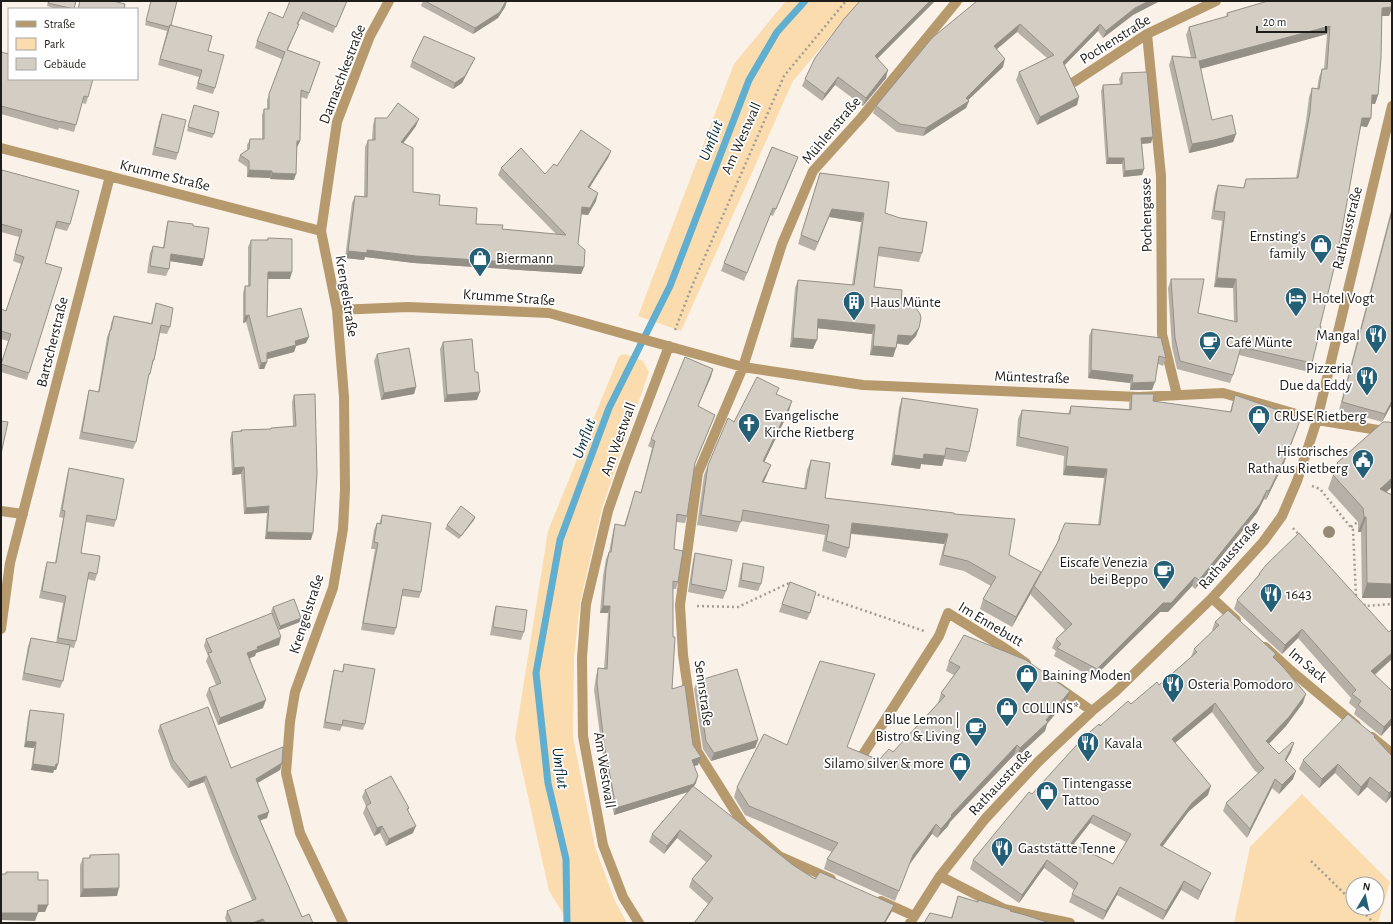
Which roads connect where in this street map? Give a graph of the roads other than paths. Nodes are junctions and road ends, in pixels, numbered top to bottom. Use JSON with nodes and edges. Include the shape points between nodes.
{"nodes":[{"id":1,"x":389,"y":1,"type":"edge"},
{"id":2,"x":957,"y":1,"type":"edge"},
{"id":3,"x":1216,"y":1,"type":"edge"},
{"id":4,"x":1147,"y":34,"type":"junction"},
{"id":5,"x":1074,"y":82,"type":"edge"},
{"id":6,"x":1392,"y":106,"type":"edge"},
{"id":7,"x":1,"y":148,"type":"edge"},
{"id":8,"x":110,"y":176,"type":"junction"},
{"id":9,"x":321,"y":231,"type":"junction"},
{"id":10,"x":337,"y":310,"type":"junction"},
{"id":11,"x":669,"y":346,"type":"junction"},
{"id":12,"x":743,"y":367,"type":"junction"},
{"id":13,"x":1177,"y":395,"type":"junction"},
{"id":14,"x":1317,"y":420,"type":"junction"},
{"id":15,"x":1392,"y":429,"type":"edge"},
{"id":16,"x":1,"y":511,"type":"edge"},
{"id":17,"x":23,"y":514,"type":"junction"},
{"id":18,"x":1212,"y":598,"type":"junction"},
{"id":19,"x":1,"y":629,"type":"edge"},
{"id":20,"x":1245,"y":629,"type":"edge"},
{"id":21,"x":1256,"y":639,"type":"edge"},
{"id":22,"x":1034,"y":670,"type":"edge"},
{"id":23,"x":1047,"y":679,"type":"edge"},
{"id":24,"x":1092,"y":711,"type":"junction"},
{"id":25,"x":1389,"y":751,"type":"edge"},
{"id":26,"x":864,"y":753,"type":"edge"},
{"id":27,"x":940,"y":876,"type":"junction"},
{"id":28,"x":843,"y":884,"type":"edge"},
{"id":29,"x":872,"y":897,"type":"edge"},
{"id":30,"x":912,"y":920,"type":"edge"},
{"id":31,"x":343,"y":923,"type":"edge"},
{"id":32,"x":639,"y":923,"type":"edge"},
{"id":33,"x":1070,"y":923,"type":"edge"}],
"edges":[{"from":1,"to":9,"type":"street","name":"Damaschkestraße","via":[[370,36],[337,122]]},
{"from":2,"to":12,"type":"street","name":"Mühlenstraße","via":[[861,118],[813,171],[782,244]]},
{"from":3,"to":4,"type":"street","name":"Pochenstraße"},
{"from":4,"to":5,"type":"street","name":"Pochenstraße"},
{"from":4,"to":13,"type":"street","name":"Pochengasse","via":[[1161,176],[1162,334]]},
{"from":6,"to":14,"type":"street","name":"Rathausstraße"},
{"from":7,"to":8,"type":"street","name":"Krumme Straße"},
{"from":8,"to":9,"type":"street","name":"Krumme Straße"},
{"from":8,"to":17,"type":"street","name":"Bartscherstraße"},
{"from":9,"to":10,"type":"street","name":"Krengelstraße"},
{"from":10,"to":11,"type":"street","name":"Krumme Straße","via":[[408,307],[550,312]]},
{"from":10,"to":31,"type":"street","name":"Krengelstraße","via":[[344,397],[343,529],[333,588],[295,692],[286,773],[300,833]]},
{"from":11,"to":12,"type":"street","name":"Krumme Straße"},
{"from":11,"to":32,"type":"street","name":"Am Westwall","via":[[608,511],[586,604],[582,658],[583,736],[603,845],[623,897]]},
{"from":12,"to":13,"type":"street","name":"Müntestraße","via":[[863,385],[1139,396]]},
{"from":12,"to":28,"type":"street","name":"Sennstraße","via":[[698,473],[680,605],[683,655],[697,751],[742,824],[779,856]]},
{"from":13,"to":14,"type":"street","name":"Müntestraße","via":[[1223,393]]},
{"from":14,"to":15,"type":"street","name":"Müntestraße","via":[[1378,430]]},
{"from":14,"to":18,"type":"street","name":"Rathausstraße","via":[[1297,481],[1282,516],[1263,542]]},
{"from":16,"to":17,"type":"street"},
{"from":17,"to":19,"type":"street","name":"Bartscherstraße","via":[[10,563]]},
{"from":18,"to":20,"type":"street"},
{"from":18,"to":24,"type":"street","name":"Rathausstraße"},
{"from":21,"to":25,"type":"street","name":"Im Sack"},
{"from":22,"to":26,"type":"street","name":"Im Ennebutt","via":[[1003,647],[948,613],[939,636]]},
{"from":23,"to":24,"type":"street"},
{"from":24,"to":27,"type":"street","name":"Rathausstraße","via":[[1038,762],[985,818]]},
{"from":27,"to":30,"type":"street","name":"Rathausstraße"},
{"from":27,"to":33,"type":"street","via":[[1004,909]]},
{"from":29,"to":30,"type":"street"}]}
